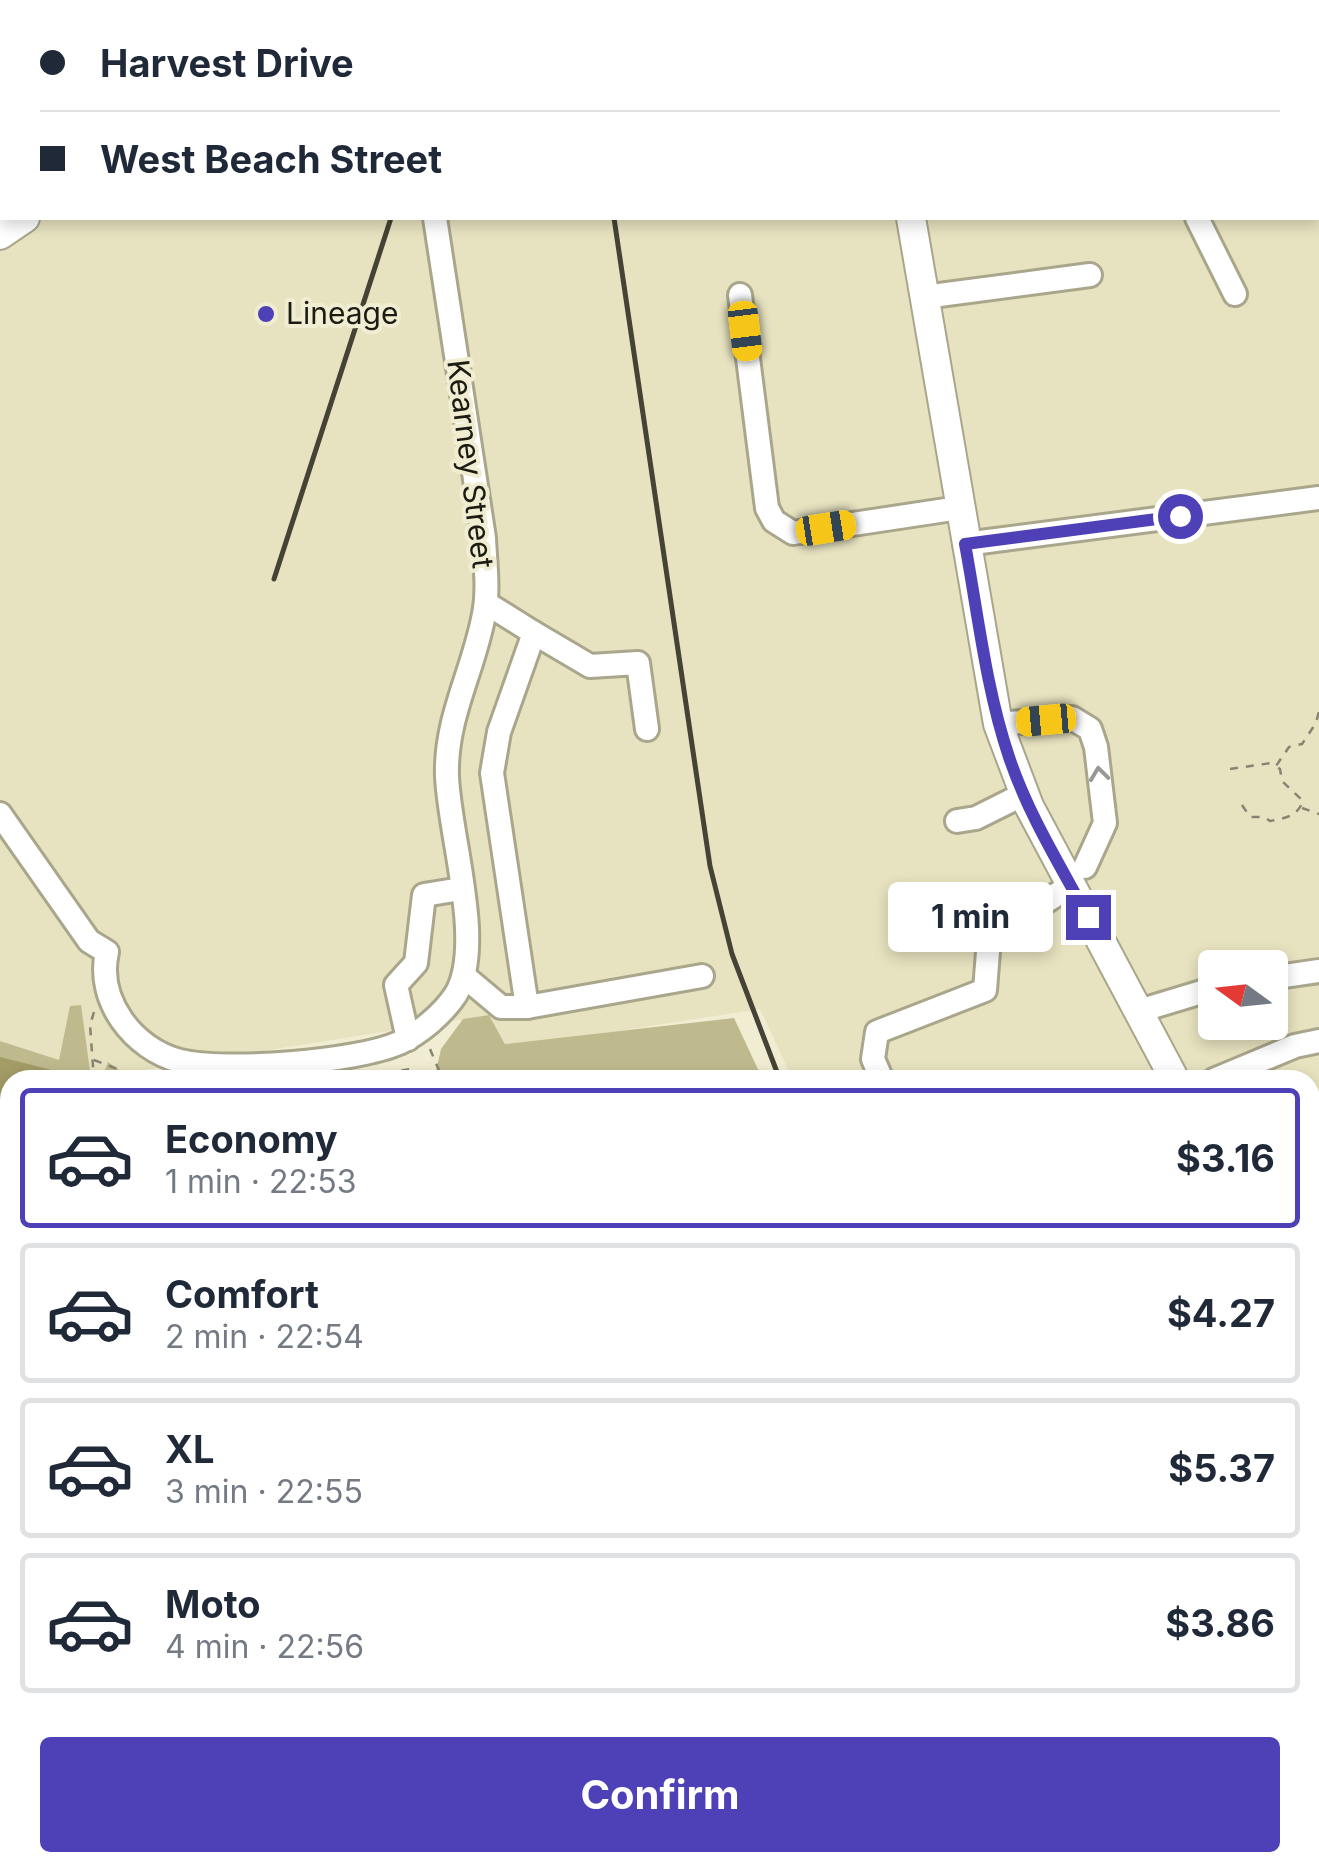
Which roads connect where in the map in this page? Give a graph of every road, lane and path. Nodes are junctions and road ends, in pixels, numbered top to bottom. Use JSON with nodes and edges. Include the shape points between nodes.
{"nodes":[{"id":1,"x":22,"y":220,"type":"edge"},
{"id":2,"x":435,"y":220,"type":"edge"},
{"id":3,"x":911,"y":220,"type":"edge"},
{"id":4,"x":1198,"y":220,"type":"edge"},
{"id":5,"x":0,"y":235,"type":"edge"},
{"id":6,"x":1090,"y":275,"type":"dead end"},
{"id":7,"x":1235,"y":294,"type":"dead end"},
{"id":8,"x":740,"y":295,"type":"dead end"},
{"id":9,"x":924,"y":297,"type":"junction"},
{"id":10,"x":1319,"y":498,"type":"edge"},
{"id":11,"x":959,"y":508,"type":"junction"},
{"id":12,"x":965,"y":544,"type":"junction"},
{"id":13,"x":486,"y":603,"type":"junction"},
{"id":14,"x":534,"y":634,"type":"junction"},
{"id":15,"x":1319,"y":711,"type":"edge"},
{"id":16,"x":998,"y":724,"type":"junction"},
{"id":17,"x":647,"y":729,"type":"dead end"},
{"id":18,"x":1276,"y":766,"type":"junction"},
{"id":19,"x":1230,"y":769,"type":"dead end"},
{"id":20,"x":1024,"y":794,"type":"junction"},
{"id":21,"x":1242,"y":806,"type":"dead end"},
{"id":22,"x":1301,"y":808,"type":"junction"},
{"id":23,"x":0,"y":814,"type":"edge"},
{"id":24,"x":1319,"y":814,"type":"edge"},
{"id":25,"x":957,"y":820,"type":"dead end"},
{"id":26,"x":1078,"y":876,"type":"junction"},
{"id":27,"x":462,"y":889,"type":"junction"},
{"id":28,"x":1319,"y":972,"type":"edge"},
{"id":29,"x":464,"y":976,"type":"junction"},
{"id":30,"x":702,"y":976,"type":"dead end"},
{"id":31,"x":1288,"y":976,"type":"edge"},
{"id":32,"x":1198,"y":993,"type":"edge"},
{"id":33,"x":527,"y":1008,"type":"junction"},
{"id":34,"x":94,"y":1009,"type":"dead end"},
{"id":35,"x":1138,"y":1011,"type":"junction"},
{"id":36,"x":415,"y":1034,"type":"junction"},
{"id":37,"x":1319,"y":1041,"type":"edge"},
{"id":38,"x":92,"y":1060,"type":"junction"},
{"id":39,"x":93,"y":1070,"type":"edge"},
{"id":40,"x":119,"y":1070,"type":"edge"},
{"id":41,"x":435,"y":1070,"type":"edge"},
{"id":42,"x":878,"y":1070,"type":"edge"},
{"id":43,"x":1170,"y":1070,"type":"edge"},
{"id":44,"x":1241,"y":1070,"type":"edge"}],
"edges":[{"from":1,"to":5,"type":"main road"},
{"from":2,"to":13,"type":"street","name":"Kearney Street","via":[[484,538]]},
{"from":3,"to":9,"type":"main road"},
{"from":4,"to":7,"type":"street"},
{"from":6,"to":9,"type":"street"},
{"from":8,"to":11,"type":"street","via":[[774,522],[793,533]]},
{"from":9,"to":11,"type":"main road"},
{"from":10,"to":12,"type":"street"},
{"from":11,"to":12,"type":"main road"},
{"from":12,"to":16,"type":"main road"},
{"from":13,"to":14,"type":"street"},
{"from":13,"to":27,"type":"street","name":"Kearney Street","via":[[448,752]]},
{"from":14,"to":17,"type":"street","via":[[590,666],[638,663]]},
{"from":14,"to":33,"type":"street","via":[[498,732],[492,773]]},
{"from":15,"to":18,"type":"path","via":[[1302,744],[1288,747]]},
{"from":16,"to":20,"type":"main road"},
{"from":26,"to":16,"type":"street","one_way":true,"via":[[1105,823],[1090,729],[1072,718]]},
{"from":18,"to":19,"type":"path"},
{"from":18,"to":22,"type":"path","via":[[1303,801]]},
{"from":20,"to":25,"type":"street","via":[[976,818]]},
{"from":20,"to":26,"type":"main road"},
{"from":21,"to":22,"type":"path","via":[[1250,817],[1270,821]]},
{"from":22,"to":24,"type":"path"},
{"from":23,"to":36,"type":"street","via":[[89,942],[107,952],[108,994],[122,1020],[157,1052],[200,1064],[290,1062],[358,1054]]},
{"from":26,"to":35,"type":"main road"},
{"from":26,"to":42,"type":"street","via":[[989,939],[984,990],[877,1032]]},
{"from":27,"to":29,"type":"street","name":"Kearney Street"},
{"from":27,"to":36,"type":"street","via":[[424,896],[416,963],[396,985]]},
{"from":28,"to":31,"type":"street"},
{"from":29,"to":33,"type":"street","via":[[501,1006]]},
{"from":29,"to":36,"type":"street","via":[[444,1009]]},
{"from":30,"to":33,"type":"street"},
{"from":32,"to":35,"type":"street"},
{"from":34,"to":38,"type":"path"},
{"from":35,"to":43,"type":"main road"},
{"from":36,"to":41,"type":"path"},
{"from":37,"to":44,"type":"street"},
{"from":38,"to":39,"type":"path"},
{"from":38,"to":40,"type":"path"}]}
